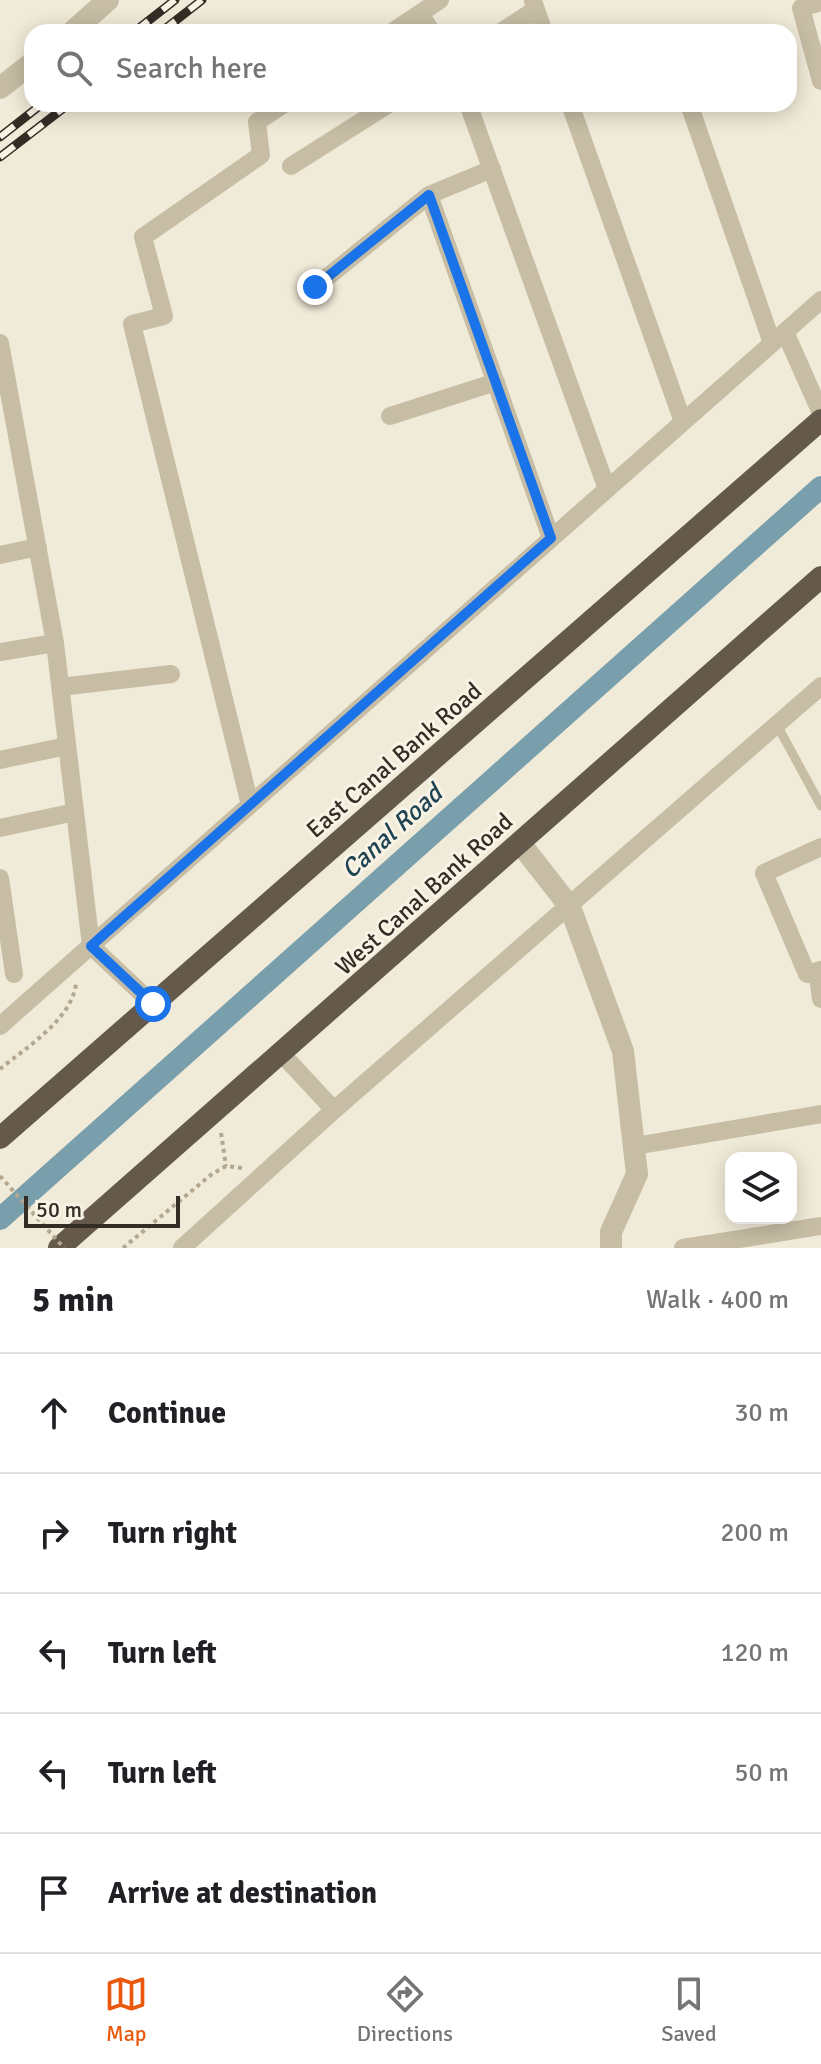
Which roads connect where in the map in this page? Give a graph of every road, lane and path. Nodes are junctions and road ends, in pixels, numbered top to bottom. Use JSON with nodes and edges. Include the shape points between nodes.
{"nodes":[{"id":1,"x":108,"y":0,"type":"edge"},
{"id":2,"x":440,"y":0,"type":"edge"},
{"id":3,"x":821,"y":2,"type":"edge"},
{"id":4,"x":534,"y":5,"type":"edge"},
{"id":5,"x":420,"y":14,"type":"junction"},
{"id":6,"x":81,"y":24,"type":"edge"},
{"id":7,"x":404,"y":24,"type":"edge"},
{"id":8,"x":427,"y":24,"type":"edge"},
{"id":9,"x":511,"y":24,"type":"edge"},
{"id":10,"x":541,"y":24,"type":"edge"},
{"id":11,"x":24,"y":69,"type":"edge"},
{"id":12,"x":821,"y":81,"type":"edge"},
{"id":13,"x":0,"y":88,"type":"edge"},
{"id":14,"x":272,"y":112,"type":"edge"},
{"id":15,"x":376,"y":112,"type":"edge"},
{"id":16,"x":471,"y":112,"type":"edge"},
{"id":17,"x":573,"y":112,"type":"edge"},
{"id":18,"x":692,"y":112,"type":"edge"},
{"id":19,"x":291,"y":166,"type":"dead end"},
{"id":20,"x":492,"y":169,"type":"junction"},
{"id":21,"x":429,"y":195,"type":"junction"},
{"id":22,"x":315,"y":287,"type":"dead end"},
{"id":23,"x":821,"y":300,"type":"edge"},
{"id":24,"x":778,"y":338,"type":"junction"},
{"id":25,"x":0,"y":343,"type":"edge"},
{"id":26,"x":3,"y":368,"type":"edge"},
{"id":27,"x":496,"y":382,"type":"junction"},
{"id":28,"x":821,"y":413,"type":"edge"},
{"id":29,"x":390,"y":416,"type":"dead end"},
{"id":30,"x":821,"y":420,"type":"edge"},
{"id":31,"x":683,"y":422,"type":"junction"},
{"id":32,"x":607,"y":489,"type":"junction"},
{"id":33,"x":551,"y":538,"type":"junction"},
{"id":34,"x":38,"y":547,"type":"junction"},
{"id":35,"x":0,"y":555,"type":"edge"},
{"id":36,"x":821,"y":577,"type":"edge"},
{"id":37,"x":55,"y":643,"type":"junction"},
{"id":38,"x":0,"y":652,"type":"edge"},
{"id":39,"x":171,"y":674,"type":"dead end"},
{"id":40,"x":821,"y":686,"type":"edge"},
{"id":41,"x":60,"y":687,"type":"junction"},
{"id":42,"x":777,"y":725,"type":"junction"},
{"id":43,"x":67,"y":746,"type":"junction"},
{"id":44,"x":0,"y":760,"type":"edge"},
{"id":45,"x":250,"y":805,"type":"junction"},
{"id":46,"x":821,"y":806,"type":"edge"},
{"id":47,"x":75,"y":812,"type":"junction"},
{"id":48,"x":0,"y":828,"type":"edge"},
{"id":49,"x":520,"y":843,"type":"junction"},
{"id":50,"x":821,"y":847,"type":"edge"},
{"id":51,"x":0,"y":878,"type":"edge"},
{"id":52,"x":570,"y":907,"type":"junction"},
{"id":53,"x":85,"y":951,"type":"junction"},
{"id":54,"x":819,"y":970,"type":"edge"},
{"id":55,"x":14,"y":974,"type":"dead end"},
{"id":56,"x":821,"y":999,"type":"edge"},
{"id":57,"x":153,"y":1004,"type":"junction"},
{"id":58,"x":0,"y":1026,"type":"edge"},
{"id":59,"x":282,"y":1054,"type":"junction"},
{"id":60,"x":0,"y":1069,"type":"edge"},
{"id":61,"x":334,"y":1110,"type":"junction"},
{"id":62,"x":821,"y":1114,"type":"edge"},
{"id":63,"x":223,"y":1136,"type":"dead end"},
{"id":64,"x":0,"y":1138,"type":"edge"},
{"id":65,"x":635,"y":1146,"type":"junction"},
{"id":66,"x":226,"y":1166,"type":"junction"},
{"id":67,"x":251,"y":1170,"type":"dead end"},
{"id":68,"x":0,"y":1176,"type":"edge"},
{"id":69,"x":821,"y":1226,"type":"edge"},
{"id":70,"x":62,"y":1248,"type":"edge"},
{"id":71,"x":123,"y":1248,"type":"edge"},
{"id":72,"x":182,"y":1248,"type":"edge"},
{"id":73,"x":611,"y":1248,"type":"edge"},
{"id":74,"x":683,"y":1248,"type":"edge"}],
"edges":[{"from":1,"to":6,"type":"street"},
{"from":2,"to":5,"type":"street"},
{"from":3,"to":12,"type":"street","via":[[801,8]]},
{"from":4,"to":9,"type":"street"},
{"from":4,"to":10,"type":"street"},
{"from":5,"to":7,"type":"street"},
{"from":5,"to":8,"type":"street"},
{"from":11,"to":13,"type":"street"},
{"from":14,"to":45,"type":"street","via":[[257,122],[261,155],[143,237],[164,316],[132,324]]},
{"from":15,"to":19,"type":"street"},
{"from":16,"to":20,"type":"street"},
{"from":17,"to":31,"type":"street"},
{"from":18,"to":24,"type":"street"},
{"from":20,"to":21,"type":"street"},
{"from":20,"to":32,"type":"street"},
{"from":21,"to":22,"type":"street"},
{"from":21,"to":27,"type":"street"},
{"from":23,"to":24,"type":"street"},
{"from":24,"to":28,"type":"street"},
{"from":24,"to":31,"type":"street"},
{"from":25,"to":26,"type":"street"},
{"from":26,"to":34,"type":"street"},
{"from":27,"to":29,"type":"street"},
{"from":27,"to":33,"type":"street"},
{"from":30,"to":57,"type":"highway","name":"East Canal Bank Road"},
{"from":31,"to":32,"type":"street"},
{"from":32,"to":33,"type":"street"},
{"from":33,"to":45,"type":"street"},
{"from":34,"to":35,"type":"street"},
{"from":34,"to":37,"type":"street"},
{"from":36,"to":49,"type":"highway","name":"West Canal Bank Road"},
{"from":37,"to":38,"type":"street"},
{"from":37,"to":41,"type":"street"},
{"from":39,"to":41,"type":"street"},
{"from":40,"to":42,"type":"street"},
{"from":41,"to":43,"type":"street"},
{"from":42,"to":46,"type":"lane"},
{"from":42,"to":52,"type":"street"},
{"from":43,"to":44,"type":"street"},
{"from":43,"to":47,"type":"street"},
{"from":45,"to":53,"type":"street"},
{"from":47,"to":48,"type":"street"},
{"from":47,"to":53,"type":"street"},
{"from":49,"to":52,"type":"street"},
{"from":49,"to":59,"type":"highway","name":"West Canal Bank Road"},
{"from":50,"to":54,"type":"street","via":[[764,873],[807,974]]},
{"from":51,"to":55,"type":"street"},
{"from":52,"to":61,"type":"street"},
{"from":52,"to":65,"type":"street","via":[[623,1051]]},
{"from":53,"to":57,"type":"street"},
{"from":53,"to":58,"type":"street"},
{"from":53,"to":60,"type":"path","via":[[74,1000]]},
{"from":54,"to":56,"type":"street"},
{"from":57,"to":64,"type":"highway","name":"East Canal Bank Road"},
{"from":59,"to":61,"type":"street"},
{"from":59,"to":70,"type":"highway","name":"West Canal Bank Road"},
{"from":61,"to":72,"type":"street"},
{"from":62,"to":65,"type":"street"},
{"from":63,"to":66,"type":"path"},
{"from":65,"to":73,"type":"street","via":[[636,1180],[611,1232]]},
{"from":66,"to":67,"type":"path"},
{"from":66,"to":71,"type":"path"},
{"from":68,"to":70,"type":"path","bridge":true},
{"from":69,"to":74,"type":"street"}]}
